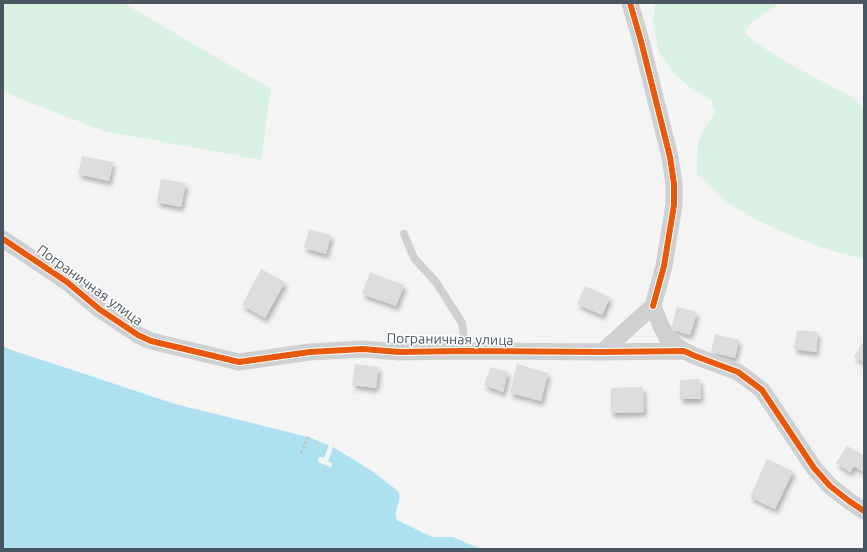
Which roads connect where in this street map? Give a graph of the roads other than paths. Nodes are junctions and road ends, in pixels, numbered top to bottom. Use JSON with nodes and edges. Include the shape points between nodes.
{"nodes":[{"id":1,"x":630,"y":3,"type":"edge"},
{"id":2,"x":404,"y":234,"type":"dead end"},
{"id":3,"x":3,"y":239,"type":"edge"},
{"id":4,"x":653,"y":306,"type":"junction"},
{"id":5,"x":462,"y":351,"type":"junction"},
{"id":6,"x":684,"y":351,"type":"junction"},
{"id":7,"x":602,"y":352,"type":"junction"},
{"id":8,"x":864,"y":510,"type":"edge"}],
"edges":[{"from":1,"to":4,"type":"street","via":[[670,157],[674,184],[674,205],[664,266]]},
{"from":2,"to":5,"type":"lane","via":[[414,258],[436,282],[462,323]]},
{"from":3,"to":5,"type":"street","name":"Пограничная улица","via":[[68,282],[99,309],[138,335],[202,353],[239,362],[310,352],[363,349],[399,352]]},
{"from":4,"to":6,"type":"street","via":[[668,339]]},
{"from":4,"to":7,"type":"street"},
{"from":5,"to":7,"type":"street","name":"Пограничная улица"},
{"from":6,"to":7,"type":"street","name":"Пограничная улица"},
{"from":6,"to":8,"type":"street","name":"Пограничная улица","via":[[738,372],[762,390],[814,468],[830,486]]}]}
